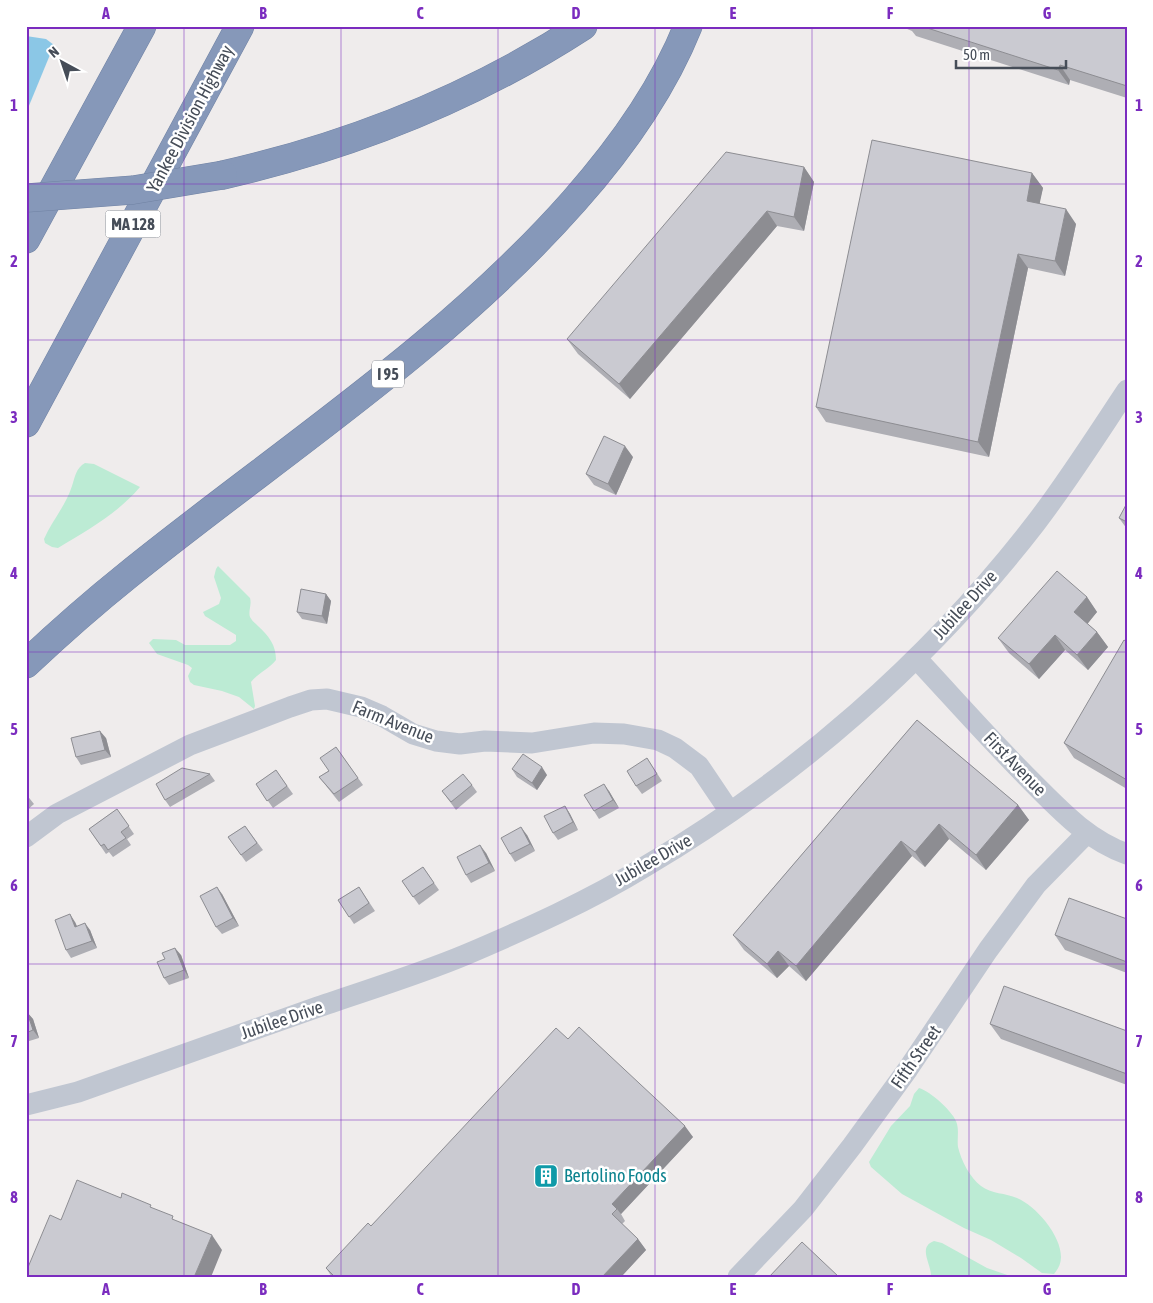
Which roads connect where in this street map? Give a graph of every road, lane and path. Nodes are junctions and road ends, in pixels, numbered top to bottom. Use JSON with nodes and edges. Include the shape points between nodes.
{"nodes":[{"id":1,"x":142,"y":26,"type":"edge"},
{"id":2,"x":240,"y":26,"type":"edge"},
{"id":3,"x":583,"y":26,"type":"edge"},
{"id":4,"x":688,"y":26,"type":"edge"},
{"id":5,"x":26,"y":198,"type":"edge"},
{"id":6,"x":26,"y":239,"type":"edge"},
{"id":7,"x":1127,"y":390,"type":"edge"},
{"id":8,"x":26,"y":422,"type":"edge"},
{"id":9,"x":916,"y":658,"type":"junction"},
{"id":10,"x":26,"y":664,"type":"edge"},
{"id":11,"x":730,"y":812,"type":"junction"},
{"id":12,"x":1087,"y":833,"type":"junction"},
{"id":13,"x":26,"y":837,"type":"edge"},
{"id":14,"x":1127,"y":854,"type":"edge"},
{"id":15,"x":26,"y":1105,"type":"edge"},
{"id":16,"x":738,"y":1277,"type":"edge"}],
"edges":[{"from":1,"to":6,"type":"highway"},
{"from":2,"to":8,"type":"highway","name":"Yankee Division Highway","number":"MA 128"},
{"from":3,"to":5,"type":"highway","bridge":true,"via":[[461,95],[339,144],[223,175],[133,190]]},
{"from":4,"to":10,"type":"highway","number":"I 95","via":[[653,96],[612,155],[564,213],[503,274],[337,415],[129,574]]},
{"from":7,"to":9,"type":"street","name":"Jubilee Drive","via":[[1034,526],[958,615]]},
{"from":9,"to":11,"type":"street","name":"Jubilee Drive","via":[[816,748]]},
{"from":9,"to":12,"type":"street","name":"First Avenue","via":[[1016,766]]},
{"from":11,"to":13,"type":"street","name":"Farm Avenue","via":[[699,766],[658,740],[624,734],[594,734],[532,742],[460,744],[413,734],[382,716],[328,699],[290,706],[190,745],[57,814]]},
{"from":11,"to":15,"type":"street","name":"Jubilee Drive","via":[[636,872],[462,956],[86,1089]]},
{"from":12,"to":14,"type":"street","name":"First Avenue"},
{"from":12,"to":16,"type":"street","name":"Fifth Street","via":[[1031,892],[908,1069],[803,1209]]}]}
